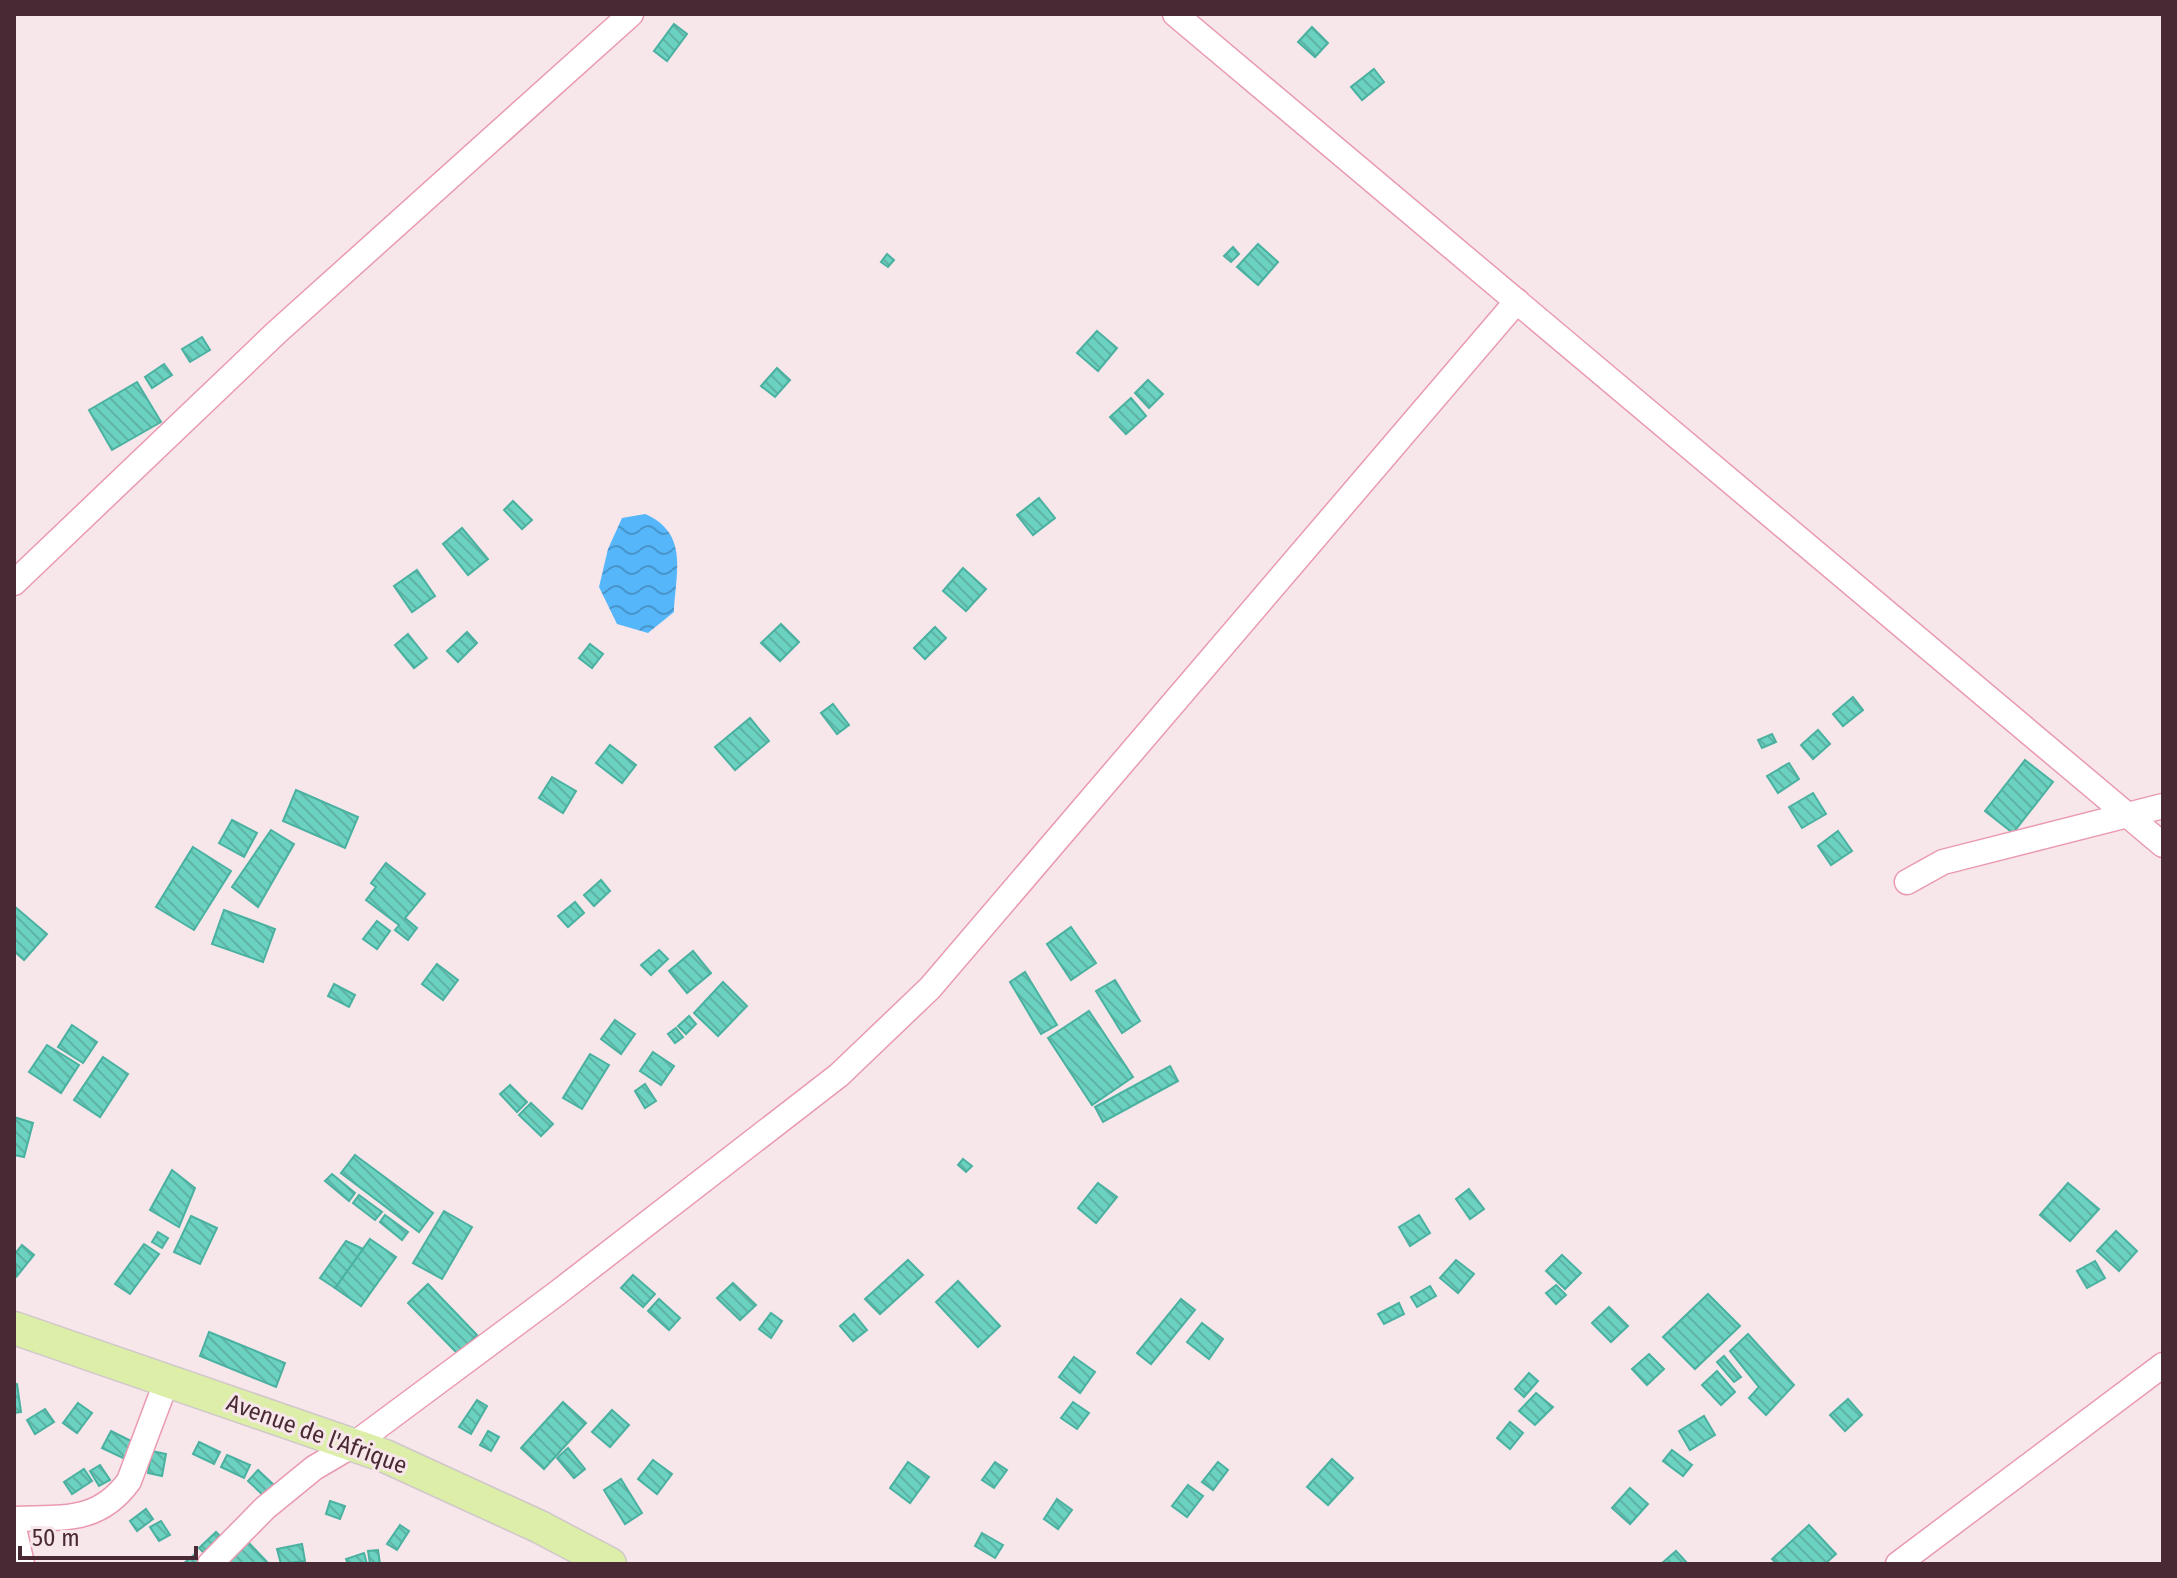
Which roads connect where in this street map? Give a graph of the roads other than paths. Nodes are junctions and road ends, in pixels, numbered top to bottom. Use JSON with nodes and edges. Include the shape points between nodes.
{"nodes":[{"id":1,"x":631,"y":14,"type":"edge"},
{"id":2,"x":1175,"y":14,"type":"edge"},
{"id":3,"x":1517,"y":301,"type":"junction"},
{"id":4,"x":14,"y":583,"type":"edge"},
{"id":5,"x":2163,"y":806,"type":"edge"},
{"id":6,"x":2127,"y":814,"type":"junction"},
{"id":7,"x":2163,"y":845,"type":"edge"},
{"id":8,"x":1907,"y":882,"type":"dead end"},
{"id":9,"x":14,"y":1328,"type":"edge"},
{"id":10,"x":2163,"y":1365,"type":"edge"},
{"id":11,"x":167,"y":1380,"type":"junction"},
{"id":12,"x":353,"y":1445,"type":"junction"},
{"id":13,"x":14,"y":1519,"type":"edge"},
{"id":14,"x":14,"y":1528,"type":"edge"},
{"id":15,"x":22,"y":1564,"type":"edge"},
{"id":16,"x":210,"y":1564,"type":"edge"},
{"id":17,"x":610,"y":1564,"type":"edge"},
{"id":18,"x":1898,"y":1564,"type":"edge"}],
"edges":[{"from":1,"to":4,"type":"street","via":[[277,332]]},
{"from":2,"to":3,"type":"street"},
{"from":3,"to":6,"type":"street"},
{"from":3,"to":12,"type":"street","via":[[930,988],[839,1075]]},
{"from":5,"to":6,"type":"street"},
{"from":6,"to":7,"type":"street"},
{"from":6,"to":8,"type":"street","via":[[1943,862]]},
{"from":9,"to":11,"type":"main road","name":"Avenue de l'Afrique"},
{"from":10,"to":18,"type":"street"},
{"from":11,"to":12,"type":"main road","name":"Avenue de l'Afrique"},
{"from":11,"to":13,"type":"street","via":[[120,1494],[88,1515]]},
{"from":12,"to":16,"type":"street","via":[[314,1468],[265,1508]]},
{"from":12,"to":17,"type":"main road","name":"Avenue de l'Afrique","via":[[540,1527]]},
{"from":14,"to":15,"type":"street"}]}
